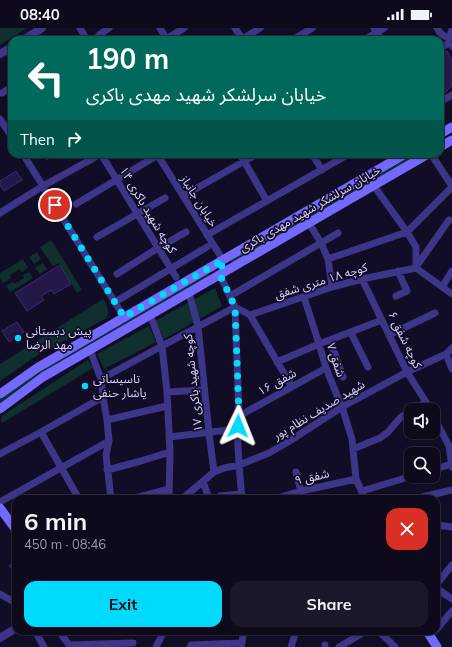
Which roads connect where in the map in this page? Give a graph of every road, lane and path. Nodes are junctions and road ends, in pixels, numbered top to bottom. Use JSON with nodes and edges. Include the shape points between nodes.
{"nodes":[{"id":1,"x":42,"y":28,"type":"edge"},
{"id":2,"x":109,"y":28,"type":"edge"},
{"id":3,"x":184,"y":28,"type":"edge"},
{"id":4,"x":260,"y":28,"type":"edge"},
{"id":5,"x":312,"y":28,"type":"edge"},
{"id":6,"x":384,"y":28,"type":"edge"},
{"id":7,"x":437,"y":28,"type":"edge"},
{"id":8,"x":452,"y":29,"type":"edge"},
{"id":9,"x":376,"y":30,"type":"edge"},
{"id":10,"x":98,"y":35,"type":"dead end"},
{"id":11,"x":32,"y":36,"type":"edge"},
{"id":12,"x":173,"y":36,"type":"edge"},
{"id":13,"x":248,"y":36,"type":"edge"},
{"id":14,"x":299,"y":36,"type":"edge"},
{"id":15,"x":450,"y":42,"type":"edge"},
{"id":16,"x":8,"y":89,"type":"edge"},
{"id":17,"x":2,"y":93,"type":"dead end"},
{"id":18,"x":0,"y":119,"type":"edge"},
{"id":19,"x":8,"y":132,"type":"edge"},
{"id":20,"x":26,"y":158,"type":"edge"},
{"id":21,"x":94,"y":158,"type":"edge"},
{"id":22,"x":103,"y":158,"type":"edge"},
{"id":23,"x":153,"y":158,"type":"edge"},
{"id":24,"x":160,"y":158,"type":"edge"},
{"id":25,"x":242,"y":158,"type":"edge"},
{"id":26,"x":250,"y":158,"type":"edge"},
{"id":27,"x":314,"y":158,"type":"edge"},
{"id":28,"x":342,"y":158,"type":"edge"},
{"id":29,"x":398,"y":158,"type":"edge"},
{"id":30,"x":423,"y":158,"type":"edge"},
{"id":31,"x":433,"y":158,"type":"edge"},
{"id":32,"x":244,"y":161,"type":"junction"},
{"id":33,"x":322,"y":170,"type":"junction"},
{"id":34,"x":116,"y":180,"type":"junction"},
{"id":35,"x":43,"y":186,"type":"junction"},
{"id":36,"x":374,"y":186,"type":"junction"},
{"id":37,"x":452,"y":187,"type":"edge"},
{"id":38,"x":183,"y":196,"type":"junction"},
{"id":39,"x":165,"y":198,"type":"dead end"},
{"id":40,"x":267,"y":201,"type":"junction"},
{"id":41,"x":76,"y":204,"type":"dead end"},
{"id":42,"x":0,"y":213,"type":"edge"},
{"id":43,"x":137,"y":214,"type":"junction"},
{"id":44,"x":449,"y":220,"type":"dead end"},
{"id":45,"x":309,"y":223,"type":"junction"},
{"id":46,"x":186,"y":232,"type":"dead end"},
{"id":47,"x":407,"y":232,"type":"junction"},
{"id":48,"x":338,"y":233,"type":"dead end"},
{"id":49,"x":208,"y":235,"type":"junction"},
{"id":50,"x":97,"y":237,"type":"dead end"},
{"id":51,"x":320,"y":243,"type":"junction"},
{"id":52,"x":207,"y":247,"type":"dead end"},
{"id":53,"x":158,"y":248,"type":"junction"},
{"id":54,"x":328,"y":259,"type":"junction"},
{"id":55,"x":223,"y":260,"type":"junction"},
{"id":56,"x":171,"y":268,"type":"junction"},
{"id":57,"x":416,"y":268,"type":"junction"},
{"id":58,"x":398,"y":271,"type":"junction"},
{"id":59,"x":452,"y":271,"type":"edge"},
{"id":60,"x":117,"y":274,"type":"dead end"},
{"id":61,"x":220,"y":275,"type":"junction"},
{"id":62,"x":176,"y":277,"type":"dead end"},
{"id":63,"x":362,"y":279,"type":"junction"},
{"id":64,"x":332,"y":287,"type":"junction"},
{"id":65,"x":442,"y":287,"type":"junction"},
{"id":66,"x":189,"y":293,"type":"junction"},
{"id":67,"x":452,"y":294,"type":"edge"},
{"id":68,"x":230,"y":296,"type":"junction"},
{"id":69,"x":396,"y":296,"type":"dead end"},
{"id":70,"x":304,"y":297,"type":"junction"},
{"id":71,"x":115,"y":302,"type":"junction"},
{"id":72,"x":235,"y":307,"type":"junction"},
{"id":73,"x":435,"y":313,"type":"dead end"},
{"id":74,"x":150,"y":315,"type":"junction"},
{"id":75,"x":250,"y":315,"type":"junction"},
{"id":76,"x":124,"y":317,"type":"junction"},
{"id":77,"x":382,"y":320,"type":"junction"},
{"id":78,"x":198,"y":326,"type":"junction"},
{"id":79,"x":351,"y":333,"type":"junction"},
{"id":80,"x":389,"y":334,"type":"junction"},
{"id":81,"x":330,"y":340,"type":"junction"},
{"id":82,"x":319,"y":344,"type":"junction"},
{"id":83,"x":162,"y":346,"type":"junction"},
{"id":84,"x":452,"y":348,"type":"edge"},
{"id":85,"x":90,"y":350,"type":"junction"},
{"id":86,"x":446,"y":354,"type":"junction"},
{"id":87,"x":277,"y":362,"type":"junction"},
{"id":88,"x":368,"y":367,"type":"dead end"},
{"id":89,"x":326,"y":368,"type":"junction"},
{"id":90,"x":452,"y":369,"type":"edge"},
{"id":91,"x":407,"y":372,"type":"junction"},
{"id":92,"x":343,"y":377,"type":"dead end"},
{"id":93,"x":101,"y":379,"type":"junction"},
{"id":94,"x":292,"y":387,"type":"junction"},
{"id":95,"x":204,"y":390,"type":"junction"},
{"id":96,"x":167,"y":392,"type":"junction"},
{"id":97,"x":0,"y":394,"type":"edge"},
{"id":98,"x":103,"y":397,"type":"junction"},
{"id":99,"x":426,"y":402,"type":"edge"},
{"id":100,"x":168,"y":406,"type":"junction"},
{"id":101,"x":342,"y":407,"type":"junction"},
{"id":102,"x":0,"y":409,"type":"edge"},
{"id":103,"x":404,"y":415,"type":"edge"},
{"id":104,"x":239,"y":416,"type":"junction"},
{"id":105,"x":107,"y":420,"type":"junction"},
{"id":106,"x":440,"y":427,"type":"edge"},
{"id":107,"x":237,"y":429,"type":"junction"},
{"id":108,"x":41,"y":432,"type":"junction"},
{"id":109,"x":209,"y":433,"type":"junction"},
{"id":110,"x":169,"y":437,"type":"junction"},
{"id":111,"x":109,"y":441,"type":"junction"},
{"id":112,"x":450,"y":444,"type":"edge"},
{"id":113,"x":353,"y":449,"type":"junction"},
{"id":114,"x":170,"y":452,"type":"junction"},
{"id":115,"x":0,"y":454,"type":"edge"},
{"id":116,"x":238,"y":465,"type":"junction"},
{"id":117,"x":452,"y":466,"type":"edge"},
{"id":118,"x":62,"y":468,"type":"junction"},
{"id":119,"x":440,"y":469,"type":"edge"},
{"id":120,"x":107,"y":470,"type":"junction"},
{"id":121,"x":214,"y":472,"type":"junction"},
{"id":122,"x":296,"y":472,"type":"dead end"},
{"id":123,"x":404,"y":478,"type":"edge"},
{"id":124,"x":356,"y":479,"type":"junction"},
{"id":125,"x":203,"y":481,"type":"junction"},
{"id":126,"x":169,"y":489,"type":"junction"},
{"id":127,"x":452,"y":490,"type":"edge"},
{"id":128,"x":301,"y":491,"type":"junction"},
{"id":129,"x":362,"y":491,"type":"junction"},
{"id":130,"x":12,"y":495,"type":"edge"},
{"id":131,"x":13,"y":495,"type":"edge"},
{"id":132,"x":78,"y":495,"type":"edge"},
{"id":133,"x":110,"y":495,"type":"edge"},
{"id":134,"x":147,"y":495,"type":"edge"},
{"id":135,"x":169,"y":495,"type":"edge"},
{"id":136,"x":187,"y":495,"type":"edge"},
{"id":137,"x":208,"y":495,"type":"edge"},
{"id":138,"x":242,"y":495,"type":"edge"},
{"id":139,"x":288,"y":495,"type":"edge"},
{"id":140,"x":364,"y":495,"type":"edge"},
{"id":141,"x":431,"y":495,"type":"edge"},
{"id":142,"x":0,"y":502,"type":"edge"},
{"id":143,"x":0,"y":508,"type":"edge"},
{"id":144,"x":12,"y":524,"type":"edge"},
{"id":145,"x":440,"y":526,"type":"edge"},
{"id":146,"x":452,"y":527,"type":"edge"},
{"id":147,"x":452,"y":565,"type":"edge"},
{"id":148,"x":440,"y":582,"type":"edge"},
{"id":149,"x":440,"y":590,"type":"edge"},
{"id":150,"x":0,"y":594,"type":"edge"},
{"id":151,"x":452,"y":600,"type":"edge"},
{"id":152,"x":12,"y":601,"type":"edge"},
{"id":153,"x":452,"y":611,"type":"edge"},
{"id":154,"x":440,"y":626,"type":"edge"},
{"id":155,"x":12,"y":630,"type":"edge"},
{"id":156,"x":37,"y":635,"type":"edge"},
{"id":157,"x":62,"y":635,"type":"edge"},
{"id":158,"x":162,"y":635,"type":"edge"},
{"id":159,"x":243,"y":635,"type":"edge"},
{"id":160,"x":295,"y":635,"type":"edge"},
{"id":161,"x":359,"y":635,"type":"edge"},
{"id":162,"x":382,"y":635,"type":"edge"},
{"id":163,"x":433,"y":635,"type":"edge"},
{"id":164,"x":0,"y":638,"type":"edge"},
{"id":165,"x":214,"y":645,"type":"edge"},
{"id":166,"x":241,"y":645,"type":"edge"},
{"id":167,"x":393,"y":646,"type":"edge"},
{"id":168,"x":44,"y":647,"type":"edge"},
{"id":169,"x":126,"y":647,"type":"edge"},
{"id":170,"x":156,"y":647,"type":"edge"},
{"id":171,"x":190,"y":647,"type":"edge"},
{"id":172,"x":291,"y":647,"type":"edge"},
{"id":173,"x":339,"y":647,"type":"edge"},
{"id":174,"x":437,"y":647,"type":"edge"}],
"edges":[{"from":1,"to":11,"type":"street"},
{"from":2,"to":10,"type":"street"},
{"from":3,"to":12,"type":"street"},
{"from":4,"to":13,"type":"street"},
{"from":5,"to":14,"type":"street"},
{"from":6,"to":9,"type":"street"},
{"from":7,"to":15,"type":"street"},
{"from":8,"to":15,"type":"street"},
{"from":16,"to":17,"type":"street"},
{"from":18,"to":19,"type":"street"},
{"from":20,"to":35,"type":"street"},
{"from":21,"to":35,"type":"street"},
{"from":22,"to":34,"type":"street","name":"کوچه شهید باکری ۱۴"},
{"from":23,"to":34,"type":"street"},
{"from":24,"to":38,"type":"street","name":"خیابان جانباز"},
{"from":25,"to":32,"type":"street"},
{"from":26,"to":32,"type":"street"},
{"from":27,"to":33,"type":"street"},
{"from":28,"to":33,"type":"street"},
{"from":29,"to":55,"type":"main road","name":"خیابان سرلشکر شهید مهدی باکری"},
{"from":30,"to":36,"type":"main road","name":"خیابان سرلشکر شهید مهدی باکری"},
{"from":31,"to":37,"type":"street"},
{"from":32,"to":38,"type":"street"},
{"from":32,"to":40,"type":"street"},
{"from":33,"to":40,"type":"street"},
{"from":34,"to":41,"type":"street"},
{"from":34,"to":43,"type":"street","name":"کوچه شهید باکری ۱۴"},
{"from":35,"to":42,"type":"street"},
{"from":35,"to":71,"type":"street"},
{"from":36,"to":45,"type":"main road","name":"خیابان سرلشکر شهید مهدی باکری"},
{"from":36,"to":47,"type":"street"},
{"from":37,"to":47,"type":"street"},
{"from":38,"to":49,"type":"street","name":"خیابان جانباز"},
{"from":39,"to":43,"type":"street"},
{"from":40,"to":49,"type":"street"},
{"from":43,"to":50,"type":"street"},
{"from":43,"to":53,"type":"street","name":"کوچه شهید باکری ۱۴"},
{"from":44,"to":57,"type":"street"},
{"from":45,"to":51,"type":"street"},
{"from":45,"to":61,"type":"main road","name":"خیابان سرلشکر شهید مهدی باکری"},
{"from":46,"to":53,"type":"street"},
{"from":47,"to":54,"type":"street"},
{"from":47,"to":57,"type":"street","via":[[416,247]]},
{"from":48,"to":51,"type":"street"},
{"from":49,"to":55,"type":"street","name":"خیابان جانباز"},
{"from":51,"to":54,"type":"street"},
{"from":51,"to":68,"type":"street"},
{"from":52,"to":56,"type":"street"},
{"from":53,"to":56,"type":"street","name":"کوچه شهید باکری ۱۴"},
{"from":53,"to":60,"type":"street"},
{"from":54,"to":64,"type":"street"},
{"from":55,"to":61,"type":"main road"},
{"from":55,"to":76,"type":"main road","name":"خیابان سرلشکر شهید مهدی باکری"},
{"from":56,"to":62,"type":"street","name":"کوچه شهید باکری ۱۴"},
{"from":56,"to":71,"type":"street"},
{"from":57,"to":58,"type":"street","name":"کوچه ۱۸ متری شفق"},
{"from":57,"to":65,"type":"street"},
{"from":58,"to":63,"type":"street","name":"کوچه ۱۸ متری شفق"},
{"from":58,"to":69,"type":"street","via":[[407,291]]},
{"from":59,"to":65,"type":"street"},
{"from":61,"to":66,"type":"main road","name":"خیابان سرلشکر شهید مهدی باکری"},
{"from":61,"to":68,"type":"street"},
{"from":63,"to":64,"type":"street","name":"کوچه ۱۸ متری شفق"},
{"from":63,"to":77,"type":"street","name":"کوچه شفق ۶"},
{"from":64,"to":70,"type":"street","name":"کوچه ۱۸ متری شفق"},
{"from":65,"to":67,"type":"street"},
{"from":66,"to":74,"type":"main road","name":"خیابان سرلشکر شهید مهدی باکری"},
{"from":66,"to":78,"type":"street","name":"کوچه شهید باکری ۱۷"},
{"from":68,"to":72,"type":"street"},
{"from":70,"to":75,"type":"street","name":"کوچه ۱۸ متری شفق"},
{"from":70,"to":82,"type":"street","name":"شفق ۷"},
{"from":71,"to":76,"type":"street"},
{"from":72,"to":75,"type":"street"},
{"from":72,"to":78,"type":"street"},
{"from":72,"to":104,"type":"street"},
{"from":73,"to":80,"type":"street"},
{"from":74,"to":83,"type":"street"},
{"from":74,"to":85,"type":"main road","name":"خیابان سرلشکر شهید مهدی باکری"},
{"from":75,"to":87,"type":"street"},
{"from":76,"to":97,"type":"main road","name":"خیابان سرلشکر شهید مهدی باکری","via":[[37,368]]},
{"from":77,"to":79,"type":"street"},
{"from":77,"to":80,"type":"street","name":"کوچه شفق ۶"},
{"from":78,"to":83,"type":"street"},
{"from":78,"to":95,"type":"street","name":"کوچه شهید باکری ۱۷"},
{"from":79,"to":81,"type":"street"},
{"from":79,"to":88,"type":"street"},
{"from":80,"to":91,"type":"street","name":"کوچه شفق ۶"},
{"from":81,"to":82,"type":"street"},
{"from":81,"to":92,"type":"street"},
{"from":82,"to":87,"type":"street"},
{"from":82,"to":89,"type":"street","name":"شفق ۷"},
{"from":83,"to":93,"type":"street"},
{"from":83,"to":96,"type":"street"},
{"from":84,"to":86,"type":"street","name":"شهید صدیف نظام پور"},
{"from":85,"to":93,"type":"street"},
{"from":85,"to":102,"type":"main road","name":"خیابان سرلشکر شهید مهدی باکری","via":[[43,377]]},
{"from":86,"to":90,"type":"street"},
{"from":86,"to":91,"type":"street","name":"شهید صدیف نظام پور"},
{"from":87,"to":94,"type":"street"},
{"from":89,"to":94,"type":"street","name":"شفق ۱۶"},
{"from":89,"to":101,"type":"street","name":"شفق ۷"},
{"from":91,"to":99,"type":"street","name":"کوچه شفق ۶"},
{"from":91,"to":101,"type":"street","name":"شهید صدیف نظام پور"},
{"from":93,"to":98,"type":"street"},
{"from":94,"to":104,"type":"street","name":"شفق ۱۶"},
{"from":95,"to":96,"type":"street"},
{"from":95,"to":109,"type":"street","name":"کوچه شهید باکری ۱۷"},
{"from":96,"to":100,"type":"street"},
{"from":98,"to":105,"type":"street"},
{"from":98,"to":108,"type":"street"},
{"from":100,"to":105,"type":"street"},
{"from":100,"to":110,"type":"street"},
{"from":101,"to":113,"type":"street","name":"شفق ۷"},
{"from":101,"to":116,"type":"street","name":"شهید صدیف نظام پور","via":[[269,453]]},
{"from":103,"to":113,"type":"street","via":[[380,438]]},
{"from":104,"to":107,"type":"street"},
{"from":105,"to":111,"type":"street"},
{"from":106,"to":112,"type":"street"},
{"from":107,"to":109,"type":"street"},
{"from":107,"to":116,"type":"street"},
{"from":108,"to":115,"type":"street"},
{"from":108,"to":118,"type":"street"},
{"from":109,"to":110,"type":"street"},
{"from":109,"to":121,"type":"street","name":"کوچه شهید باکری ۱۷"},
{"from":110,"to":114,"type":"street"},
{"from":111,"to":118,"type":"street"},
{"from":111,"to":120,"type":"street","via":[[106,455]]},
{"from":112,"to":117,"type":"street"},
{"from":113,"to":124,"type":"street","name":"شفق ۷"},
{"from":114,"to":120,"type":"street"},
{"from":114,"to":126,"type":"street"},
{"from":116,"to":121,"type":"street","name":"شهید صدیف نظام پور"},
{"from":116,"to":138,"type":"street"},
{"from":117,"to":119,"type":"street"},
{"from":118,"to":131,"type":"street"},
{"from":118,"to":132,"type":"street"},
{"from":120,"to":133,"type":"street"},
{"from":121,"to":125,"type":"street"},
{"from":122,"to":128,"type":"street"},
{"from":123,"to":129,"type":"street"},
{"from":124,"to":128,"type":"street","name":"شفق ۹"},
{"from":124,"to":129,"type":"street","name":"شفق ۷"},
{"from":125,"to":136,"type":"street"},
{"from":125,"to":137,"type":"street"},
{"from":126,"to":134,"type":"street"},
{"from":126,"to":135,"type":"street"},
{"from":127,"to":141,"type":"street"},
{"from":128,"to":139,"type":"street","name":"شفق ۹"},
{"from":129,"to":140,"type":"street","name":"شفق ۷"},
{"from":130,"to":142,"type":"street"},
{"from":143,"to":144,"type":"main road"},
{"from":145,"to":146,"type":"street"},
{"from":147,"to":148,"type":"street"},
{"from":149,"to":151,"type":"street"},
{"from":150,"to":152,"type":"street"},
{"from":153,"to":154,"type":"street"},
{"from":155,"to":164,"type":"street"},
{"from":156,"to":168,"type":"street"},
{"from":157,"to":169,"type":"street","via":[[69,645],[133,643]]},
{"from":158,"to":170,"type":"street"},
{"from":159,"to":166,"type":"street"},
{"from":160,"to":172,"type":"street"},
{"from":161,"to":173,"type":"street"},
{"from":162,"to":167,"type":"street"},
{"from":163,"to":174,"type":"main road"},
{"from":165,"to":166,"type":"street"},
{"from":165,"to":171,"type":"street"}]}
